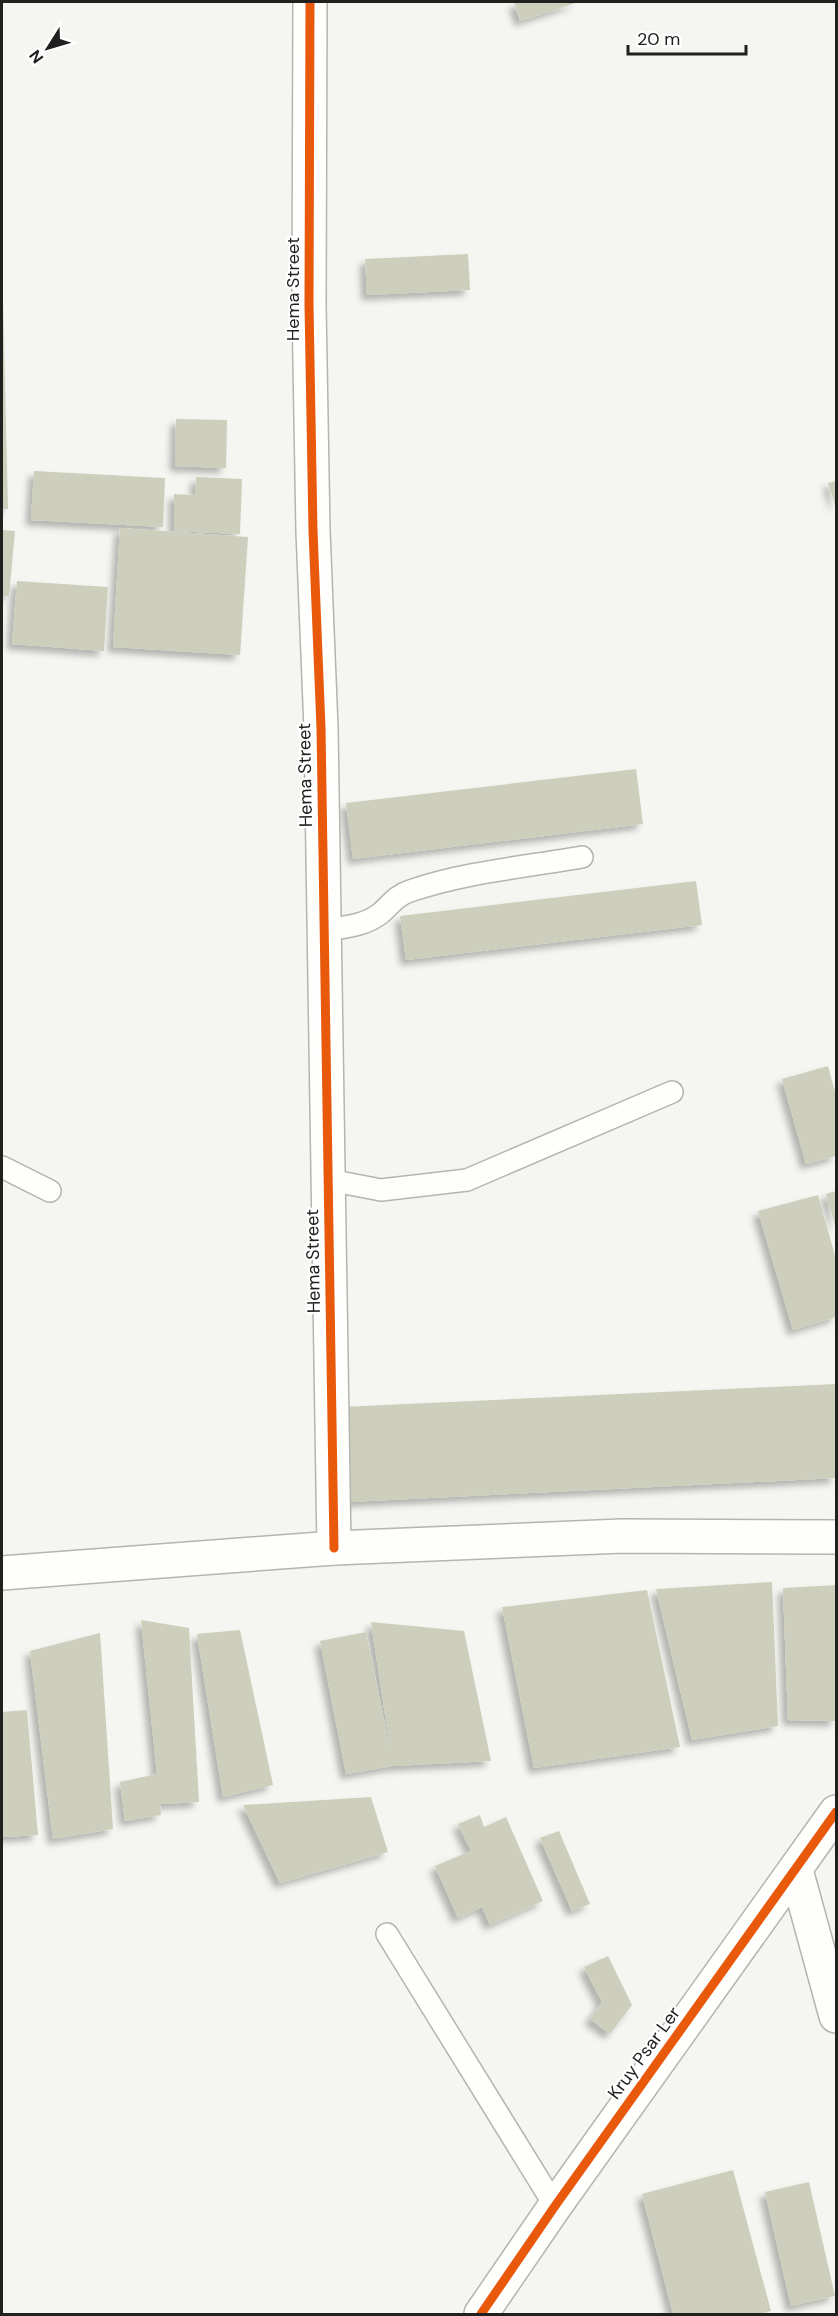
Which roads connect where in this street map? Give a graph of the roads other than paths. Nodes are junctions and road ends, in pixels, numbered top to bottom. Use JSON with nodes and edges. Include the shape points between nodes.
{"nodes":[{"id":1,"x":310,"y":2,"type":"edge"},
{"id":2,"x":582,"y":857,"type":"dead end"},
{"id":3,"x":325,"y":930,"type":"junction"},
{"id":4,"x":672,"y":1092,"type":"dead end"},
{"id":5,"x":2,"y":1167,"type":"edge"},
{"id":6,"x":328,"y":1180,"type":"junction"},
{"id":7,"x":50,"y":1191,"type":"dead end"},
{"id":8,"x":837,"y":1537,"type":"edge"},
{"id":9,"x":334,"y":1548,"type":"junction"},
{"id":10,"x":2,"y":1573,"type":"edge"},
{"id":11,"x":837,"y":1812,"type":"edge"},
{"id":12,"x":796,"y":1870,"type":"junction"},
{"id":13,"x":387,"y":1934,"type":"dead end"},
{"id":14,"x":837,"y":2016,"type":"edge"},
{"id":15,"x":555,"y":2206,"type":"junction"},
{"id":16,"x":481,"y":2314,"type":"edge"}],
"edges":[{"from":1,"to":3,"type":"main road","name":"Hema Street","via":[[312,531]]},
{"from":2,"to":3,"type":"lane","via":[[407,891],[380,914],[360,924]]},
{"from":3,"to":6,"type":"main road","name":"Hema Street"},
{"from":4,"to":6,"type":"lane","via":[[468,1180],[381,1190]]},
{"from":5,"to":7,"type":"lane"},
{"from":6,"to":9,"type":"main road","name":"Hema Street"},
{"from":8,"to":9,"type":"main road","via":[[622,1536]]},
{"from":9,"to":10,"type":"main road"},
{"from":11,"to":12,"type":"main road","name":"Kruy Psar Ler"},
{"from":12,"to":14,"type":"main road"},
{"from":12,"to":15,"type":"main road","name":"Kruy Psar Ler"},
{"from":13,"to":15,"type":"lane"},
{"from":15,"to":16,"type":"main road","name":"Kruy Psar Ler"}]}
